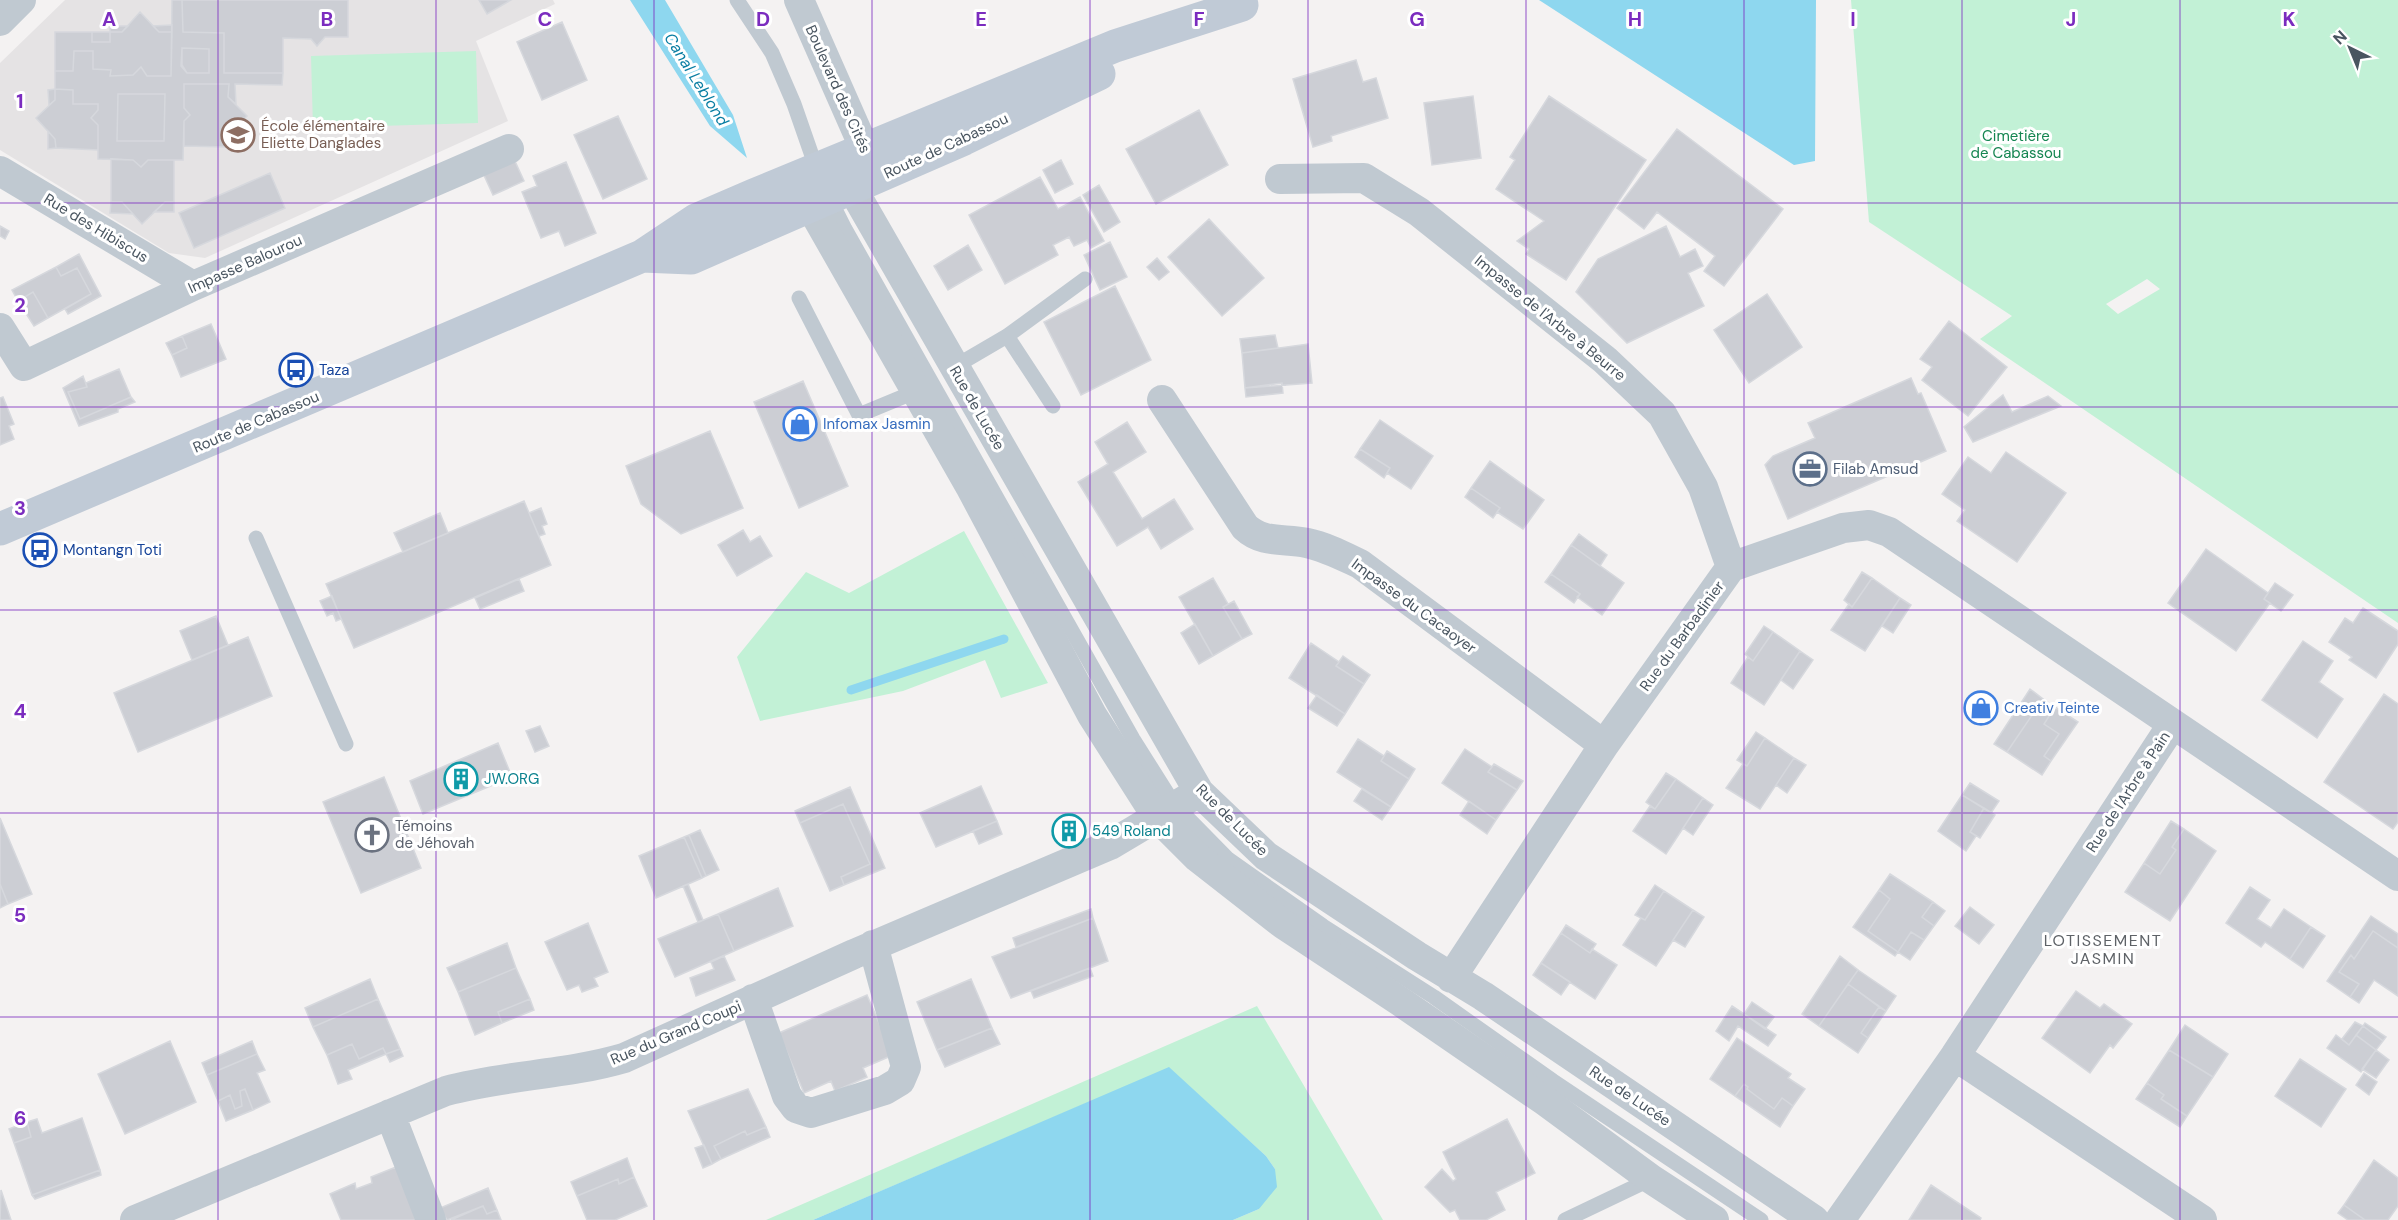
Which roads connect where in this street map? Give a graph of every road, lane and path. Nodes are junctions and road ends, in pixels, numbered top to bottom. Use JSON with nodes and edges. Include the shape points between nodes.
{"nodes":[{"id":1,"x":21,"y":0,"type":"edge"},
{"id":2,"x":737,"y":0,"type":"edge"},
{"id":3,"x":798,"y":0,"type":"edge"},
{"id":4,"x":1248,"y":3,"type":"edge"},
{"id":5,"x":0,"y":21,"type":"edge"},
{"id":6,"x":509,"y":149,"type":"dead end"},
{"id":7,"x":817,"y":169,"type":"junction"},
{"id":8,"x":0,"y":171,"type":"edge"},
{"id":9,"x":1280,"y":179,"type":"dead end"},
{"id":10,"x":847,"y":184,"type":"junction"},
{"id":11,"x":642,"y":256,"type":"junction"},
{"id":12,"x":1085,"y":279,"type":"dead end"},
{"id":13,"x":193,"y":286,"type":"junction"},
{"id":14,"x":799,"y":298,"type":"dead end"},
{"id":15,"x":0,"y":328,"type":"edge"},
{"id":16,"x":1006,"y":336,"type":"junction"},
{"id":17,"x":954,"y":367,"type":"junction"},
{"id":18,"x":917,"y":391,"type":"junction"},
{"id":19,"x":1162,"y":400,"type":"dead end"},
{"id":20,"x":1053,"y":406,"type":"dead end"},
{"id":21,"x":0,"y":529,"type":"edge"},
{"id":22,"x":256,"y":538,"type":"dead end"},
{"id":23,"x":1731,"y":567,"type":"junction"},
{"id":24,"x":2172,"y":725,"type":"junction"},
{"id":25,"x":346,"y":744,"type":"dead end"},
{"id":26,"x":1604,"y":745,"type":"junction"},
{"id":27,"x":1178,"y":805,"type":"junction"},
{"id":28,"x":2398,"y":876,"type":"edge"},
{"id":29,"x":873,"y":945,"type":"junction"},
{"id":30,"x":1452,"y":978,"type":"junction"},
{"id":31,"x":753,"y":999,"type":"junction"},
{"id":32,"x":1955,"y":1056,"type":"junction"},
{"id":33,"x":390,"y":1114,"type":"junction"},
{"id":34,"x":1651,"y":1179,"type":"junction"},
{"id":35,"x":135,"y":1220,"type":"edge"},
{"id":36,"x":431,"y":1220,"type":"edge"},
{"id":37,"x":1565,"y":1220,"type":"edge"},
{"id":38,"x":1714,"y":1220,"type":"edge"},
{"id":39,"x":1761,"y":1220,"type":"edge"},
{"id":40,"x":1814,"y":1220,"type":"edge"},
{"id":41,"x":1840,"y":1220,"type":"edge"},
{"id":42,"x":2202,"y":1220,"type":"edge"}],
"edges":[{"from":1,"to":5,"type":"street"},
{"from":2,"to":7,"type":"lane","via":[[772,53]]},
{"from":3,"to":10,"type":"street","name":"Boulevard des Cités"},
{"from":4,"to":10,"type":"main road","name":"Route de Cabassou"},
{"from":6,"to":13,"type":"street","name":"Impasse Balourou"},
{"from":7,"to":10,"type":"main road","name":"Route de Cabassou"},
{"from":7,"to":10,"type":"street"},
{"from":7,"to":11,"type":"main road","name":"Route de Cabassou","via":[[696,220]]},
{"from":8,"to":13,"type":"street","name":"Rue des Hibiscus"},
{"from":9,"to":23,"type":"street","name":"Impasse de l'Arbre à Beurre","via":[[1364,178],[1419,212],[1605,360],[1662,414],[1703,488]]},
{"from":10,"to":11,"type":"main road","name":"Route de Cabassou","via":[[690,258]]},
{"from":10,"to":17,"type":"street","name":"Rue de Lucée"},
{"from":10,"to":18,"type":"street"},
{"from":10,"to":27,"type":"lane","via":[[1133,739]]},
{"from":11,"to":21,"type":"main road","name":"Route de Cabassou"},
{"from":12,"to":16,"type":"lane"},
{"from":13,"to":15,"type":"street","name":"Impasse Balourou","via":[[24,366]]},
{"from":14,"to":18,"type":"lane","via":[[860,415]]},
{"from":16,"to":17,"type":"lane"},
{"from":16,"to":20,"type":"lane"},
{"from":17,"to":27,"type":"street","name":"Rue de Lucée"},
{"from":18,"to":27,"type":"street","via":[[1092,715]]},
{"from":19,"to":26,"type":"street","name":"Impasse du Cacaoyer","via":[[1245,527],[1255,536],[1305,542],[1360,564]]},
{"from":22,"to":25,"type":"lane"},
{"from":23,"to":24,"type":"street","name":"Rue du Barbadinier","via":[[1843,528],[1869,525],[1889,532]]},
{"from":23,"to":26,"type":"street","name":"Rue du Barbadinier"},
{"from":24,"to":28,"type":"street","name":"Rue de l'Arbre à Pain"},
{"from":24,"to":32,"type":"street","name":"Rue de l'Arbre à Pain"},
{"from":26,"to":30,"type":"street","name":"Rue du Barbadinier"},
{"from":27,"to":29,"type":"street","name":"Rue du Grand Coupi","via":[[1110,845]]},
{"from":27,"to":30,"type":"street","name":"Rue de Lucée","via":[[1266,856]]},
{"from":27,"to":34,"type":"street","via":[[1197,857],[1283,924],[1545,1101]]},
{"from":27,"to":39,"type":"lane","via":[[1238,866]]},
{"from":29,"to":31,"type":"street","name":"Rue du Grand Coupi"},
{"from":29,"to":31,"type":"street","via":[[906,1067],[900,1081],[885,1090],[811,1113],[796,1108],[788,1096]]},
{"from":30,"to":40,"type":"street","name":"Rue de Lucée"},
{"from":31,"to":33,"type":"street","name":"Rue du Grand Coupi","via":[[624,1058],[593,1067],[479,1082]]},
{"from":32,"to":41,"type":"street","name":"Rue de l'Arbre à Pain"},
{"from":32,"to":42,"type":"street"},
{"from":33,"to":35,"type":"street","name":"Rue du Grand Coupi"},
{"from":33,"to":36,"type":"street"},
{"from":34,"to":37,"type":"lane"},
{"from":34,"to":38,"type":"street"}]}
